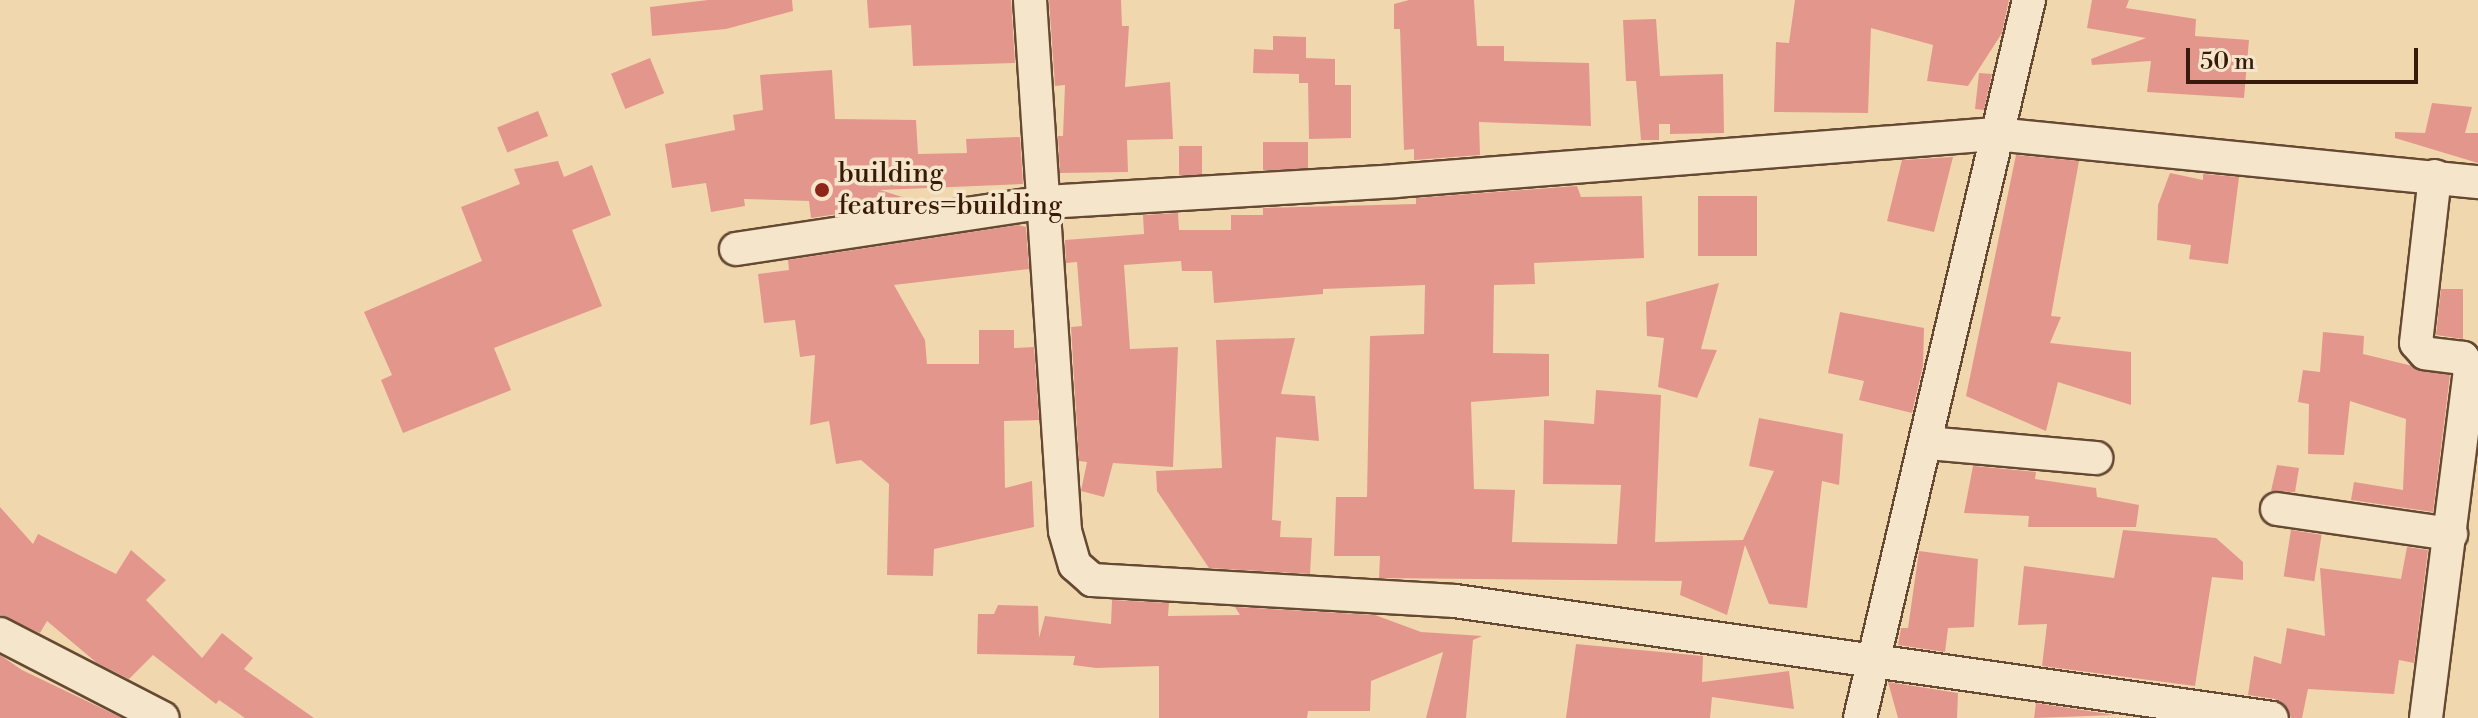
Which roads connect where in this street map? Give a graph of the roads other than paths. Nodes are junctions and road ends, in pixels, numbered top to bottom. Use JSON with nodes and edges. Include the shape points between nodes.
{"nodes":[{"id":1,"x":1030,"y":0,"type":"edge"},
{"id":2,"x":2029,"y":0,"type":"edge"},
{"id":3,"x":1995,"y":134,"type":"junction"},
{"id":4,"x":2435,"y":176,"type":"junction"},
{"id":5,"x":2478,"y":182,"type":"edge"},
{"id":6,"x":1045,"y":202,"type":"junction"},
{"id":7,"x":736,"y":249,"type":"dead end"},
{"id":8,"x":1928,"y":443,"type":"junction"},
{"id":9,"x":2096,"y":458,"type":"dead end"},
{"id":10,"x":2277,"y":509,"type":"dead end"},
{"id":11,"x":2451,"y":534,"type":"junction"},
{"id":12,"x":0,"y":634,"type":"edge"},
{"id":13,"x":1876,"y":661,"type":"junction"},
{"id":14,"x":163,"y":718,"type":"edge"},
{"id":15,"x":1860,"y":718,"type":"edge"},
{"id":16,"x":2272,"y":718,"type":"edge"},
{"id":17,"x":2426,"y":718,"type":"edge"}],
"edges":[{"from":1,"to":6,"type":"street"},
{"from":2,"to":3,"type":"street"},
{"from":3,"to":4,"type":"street"},
{"from":3,"to":6,"type":"street","via":[[1395,181]]},
{"from":3,"to":8,"type":"street"},
{"from":4,"to":5,"type":"street"},
{"from":4,"to":11,"type":"street","via":[[2416,343],[2425,353],[2463,358],[2470,370]]},
{"from":6,"to":7,"type":"street"},
{"from":6,"to":13,"type":"street","via":[[1065,531],[1075,565],[1092,580],[1455,601]]},
{"from":8,"to":9,"type":"street"},
{"from":8,"to":13,"type":"street"},
{"from":10,"to":11,"type":"street"},
{"from":11,"to":17,"type":"street"},
{"from":12,"to":14,"type":"street"},
{"from":13,"to":15,"type":"street"},
{"from":13,"to":16,"type":"street"}]}
